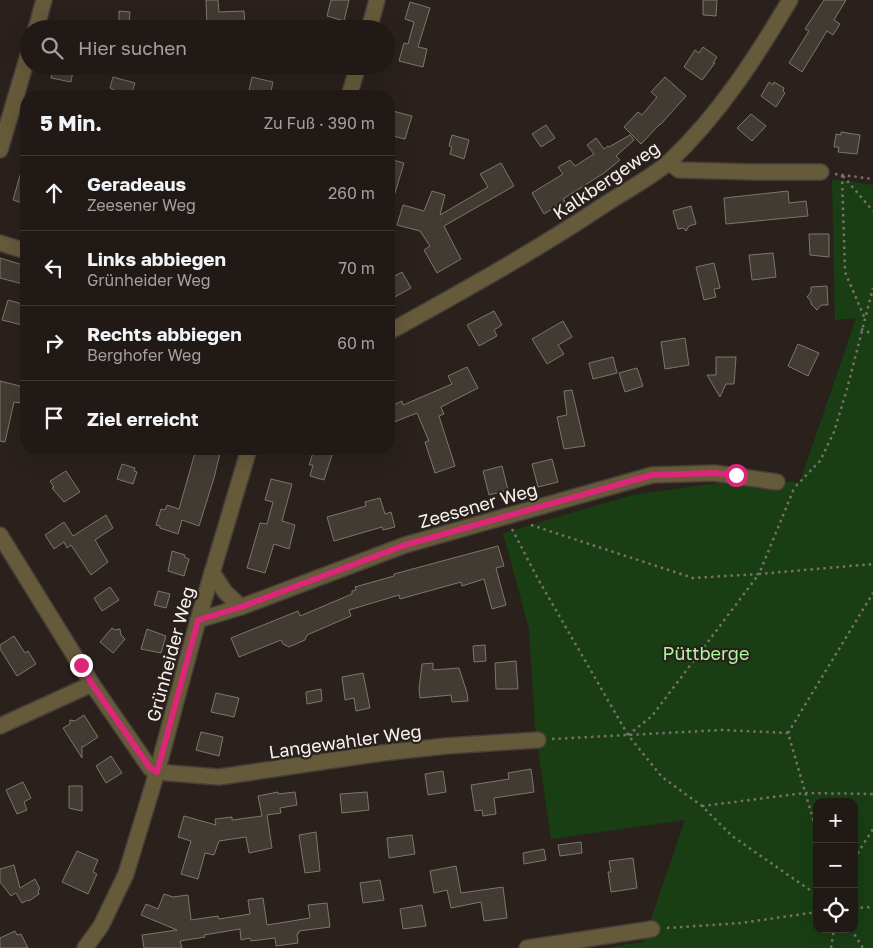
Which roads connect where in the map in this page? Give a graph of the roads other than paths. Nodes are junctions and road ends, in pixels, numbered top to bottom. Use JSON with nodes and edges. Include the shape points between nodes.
{"nodes":[{"id":1,"x":44,"y":0,"type":"edge"},
{"id":2,"x":377,"y":0,"type":"edge"},
{"id":3,"x":790,"y":0,"type":"edge"},
{"id":4,"x":38,"y":20,"type":"edge"},
{"id":5,"x":371,"y":20,"type":"edge"},
{"id":6,"x":22,"y":75,"type":"edge"},
{"id":7,"x":355,"y":75,"type":"edge"},
{"id":8,"x":351,"y":90,"type":"edge"},
{"id":9,"x":0,"y":150,"type":"edge"},
{"id":10,"x":669,"y":162,"type":"junction"},
{"id":11,"x":821,"y":172,"type":"road end"},
{"id":12,"x":0,"y":243,"type":"edge"},
{"id":13,"x":20,"y":249,"type":"edge"},
{"id":14,"x":395,"y":329,"type":"edge"},
{"id":15,"x":247,"y":455,"type":"edge"},
{"id":16,"x":777,"y":482,"type":"road end"},
{"id":17,"x":0,"y":535,"type":"edge"},
{"id":18,"x":212,"y":572,"type":"junction"},
{"id":19,"x":241,"y":607,"type":"junction"},
{"id":20,"x":198,"y":620,"type":"junction"},
{"id":21,"x":92,"y":684,"type":"junction"},
{"id":22,"x":0,"y":726,"type":"edge"},
{"id":23,"x":538,"y":740,"type":"road end"},
{"id":24,"x":157,"y":772,"type":"junction"},
{"id":25,"x":652,"y":929,"type":"road end"},
{"id":26,"x":85,"y":948,"type":"edge"},
{"id":27,"x":528,"y":948,"type":"edge"}],
"edges":[{"from":1,"to":4,"type":"street"},
{"from":2,"to":5,"type":"street"},
{"from":3,"to":10,"type":"street","name":"Kalkbergeweg","via":[[740,78],[696,135]]},
{"from":6,"to":9,"type":"street"},
{"from":7,"to":8,"type":"street"},
{"from":10,"to":11,"type":"street","via":[[679,170]]},
{"from":10,"to":14,"type":"street","name":"Kalkbergeweg","via":[[525,256]]},
{"from":12,"to":13,"type":"street"},
{"from":15,"to":18,"type":"street","name":"Grünheider Weg"},
{"from":16,"to":19,"type":"street","name":"Zeesener Weg","via":[[714,473],[652,475],[405,545]]},
{"from":17,"to":21,"type":"street"},
{"from":18,"to":19,"type":"street","via":[[225,592]]},
{"from":18,"to":20,"type":"street","name":"Grünheider Weg"},
{"from":19,"to":20,"type":"street","name":"Zeesener Weg"},
{"from":20,"to":24,"type":"street","name":"Grünheider Weg"},
{"from":21,"to":22,"type":"street"},
{"from":21,"to":24,"type":"street","via":[[150,768]]},
{"from":23,"to":24,"type":"street","name":"Langewahler Weg","via":[[382,753],[219,777]]},
{"from":24,"to":26,"type":"street","name":"Grünheider Weg","via":[[126,874],[101,926]]},
{"from":25,"to":27,"type":"street"}]}
